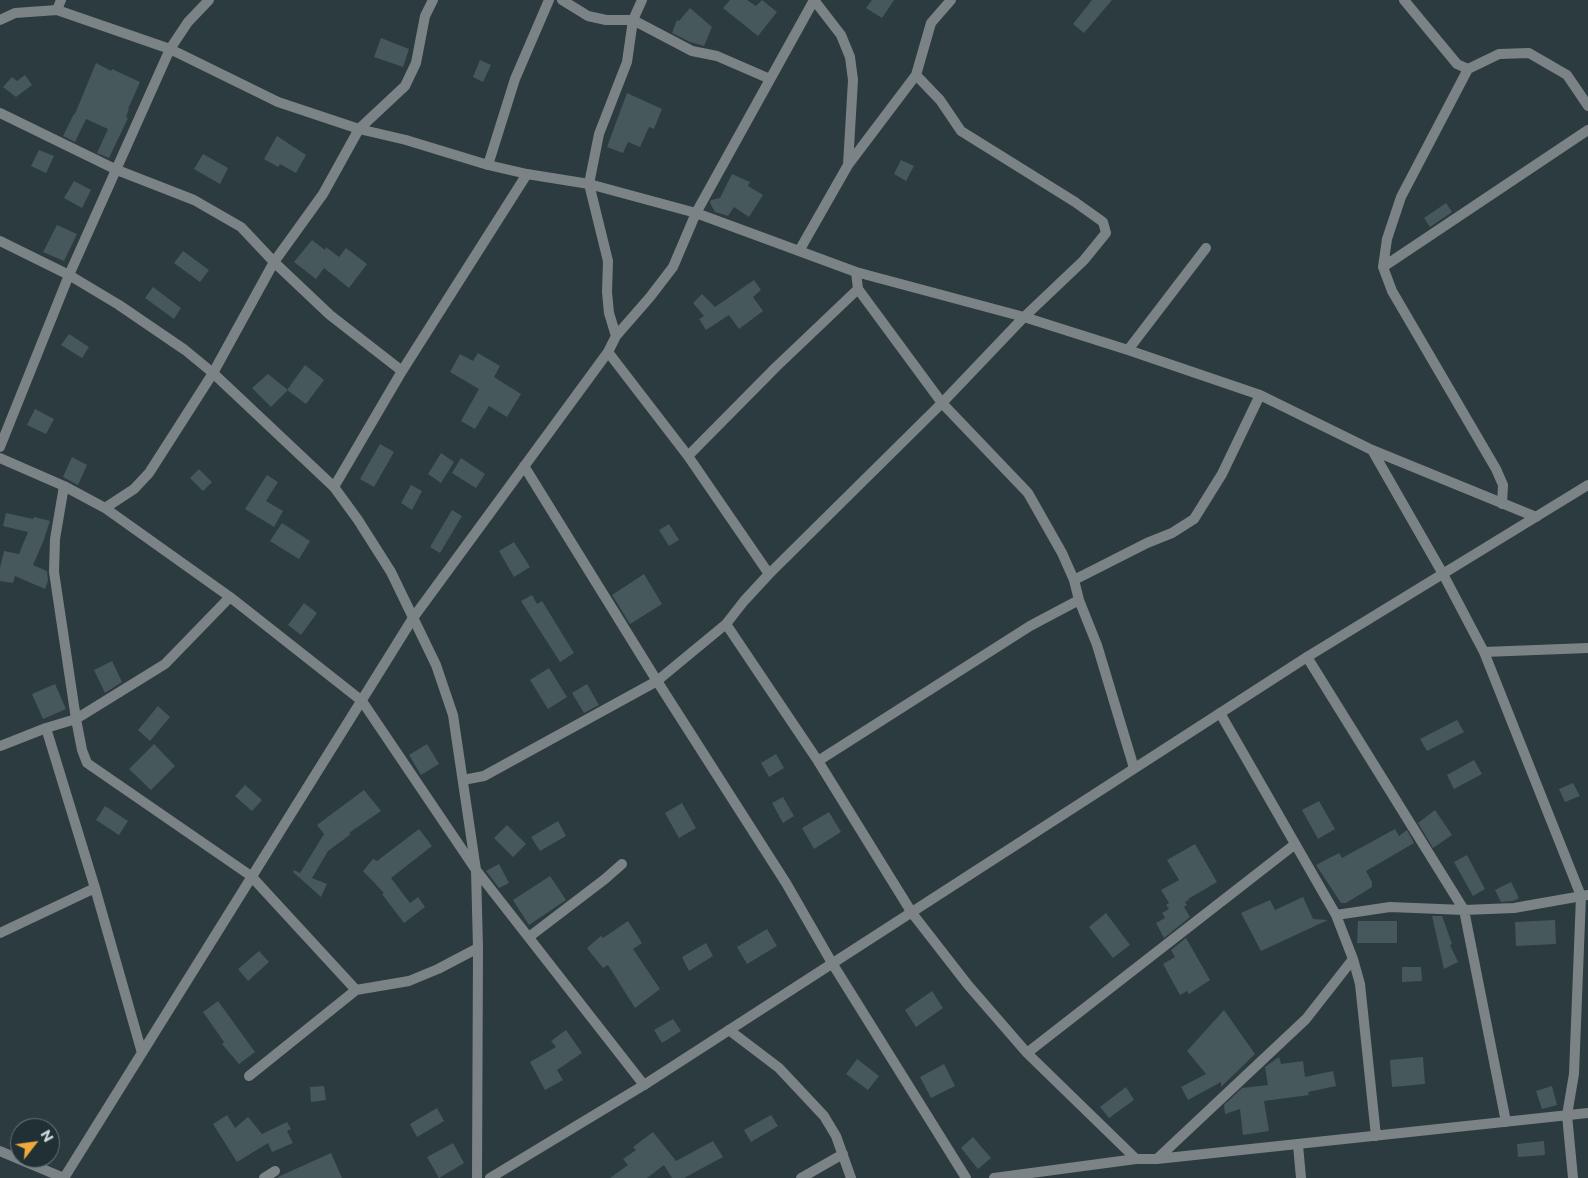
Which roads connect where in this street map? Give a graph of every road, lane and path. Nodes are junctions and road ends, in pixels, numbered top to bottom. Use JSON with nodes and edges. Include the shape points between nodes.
{"nodes":[{"id":1,"x":209,"y":0,"type":"edge"},
{"id":2,"x":433,"y":0,"type":"edge"},
{"id":3,"x":549,"y":0,"type":"edge"},
{"id":4,"x":562,"y":0,"type":"edge"},
{"id":5,"x":642,"y":0,"type":"edge"},
{"id":6,"x":814,"y":0,"type":"edge"},
{"id":7,"x":951,"y":0,"type":"edge"},
{"id":8,"x":1404,"y":0,"type":"edge"},
{"id":9,"x":59,"y":5,"type":"edge"},
{"id":10,"x":0,"y":20,"type":"edge"},
{"id":11,"x":633,"y":20,"type":"junction"},
{"id":12,"x":170,"y":49,"type":"junction"},
{"id":13,"x":1468,"y":69,"type":"junction"},
{"id":14,"x":916,"y":75,"type":"junction"},
{"id":15,"x":770,"y":79,"type":"junction"},
{"id":16,"x":1588,"y":106,"type":"edge"},
{"id":17,"x":0,"y":113,"type":"edge"},
{"id":18,"x":359,"y":129,"type":"junction"},
{"id":19,"x":1588,"y":130,"type":"edge"},
{"id":20,"x":488,"y":165,"type":"junction"},
{"id":21,"x":848,"y":165,"type":"junction"},
{"id":22,"x":117,"y":170,"type":"junction"},
{"id":23,"x":527,"y":174,"type":"junction"},
{"id":24,"x":589,"y":184,"type":"junction"},
{"id":25,"x":696,"y":213,"type":"junction"},
{"id":26,"x":0,"y":241,"type":"edge"},
{"id":27,"x":1206,"y":248,"type":"dead end"},
{"id":28,"x":799,"y":251,"type":"junction"},
{"id":29,"x":274,"y":262,"type":"junction"},
{"id":30,"x":1383,"y":266,"type":"junction"},
{"id":31,"x":856,"y":272,"type":"junction"},
{"id":32,"x":69,"y":275,"type":"junction"},
{"id":33,"x":858,"y":289,"type":"junction"},
{"id":34,"x":1024,"y":318,"type":"junction"},
{"id":35,"x":616,"y":336,"type":"junction"},
{"id":36,"x":1128,"y":350,"type":"junction"},
{"id":37,"x":608,"y":352,"type":"junction"},
{"id":38,"x":402,"y":371,"type":"junction"},
{"id":39,"x":213,"y":373,"type":"junction"},
{"id":40,"x":1260,"y":395,"type":"junction"},
{"id":41,"x":942,"y":403,"type":"junction"},
{"id":42,"x":0,"y":447,"type":"edge"},
{"id":43,"x":1372,"y":450,"type":"junction"},
{"id":44,"x":688,"y":456,"type":"junction"},
{"id":45,"x":0,"y":458,"type":"edge"},
{"id":46,"x":524,"y":466,"type":"junction"},
{"id":47,"x":1588,"y":485,"type":"edge"},
{"id":48,"x":64,"y":486,"type":"junction"},
{"id":49,"x":334,"y":487,"type":"junction"},
{"id":50,"x":1502,"y":504,"type":"junction"},
{"id":51,"x":105,"y":508,"type":"junction"},
{"id":52,"x":1536,"y":517,"type":"junction"},
{"id":53,"x":769,"y":574,"type":"junction"},
{"id":54,"x":1442,"y":574,"type":"junction"},
{"id":55,"x":1074,"y":580,"type":"junction"},
{"id":56,"x":230,"y":597,"type":"junction"},
{"id":57,"x":1078,"y":600,"type":"junction"},
{"id":58,"x":413,"y":618,"type":"junction"},
{"id":59,"x":726,"y":624,"type":"junction"},
{"id":60,"x":1588,"y":648,"type":"edge"},
{"id":61,"x":1484,"y":652,"type":"junction"},
{"id":62,"x":1307,"y":657,"type":"junction"},
{"id":63,"x":657,"y":681,"type":"junction"},
{"id":64,"x":362,"y":701,"type":"junction"},
{"id":65,"x":1220,"y":712,"type":"junction"},
{"id":66,"x":76,"y":719,"type":"junction"},
{"id":67,"x":46,"y":728,"type":"junction"},
{"id":68,"x":0,"y":746,"type":"edge"},
{"id":69,"x":818,"y":761,"type":"junction"},
{"id":70,"x":1134,"y":768,"type":"junction"},
{"id":71,"x":463,"y":780,"type":"junction"},
{"id":72,"x":1294,"y":845,"type":"junction"},
{"id":73,"x":622,"y":864,"type":"dead end"},
{"id":74,"x":476,"y":870,"type":"junction"},
{"id":75,"x":251,"y":876,"type":"junction"},
{"id":76,"x":95,"y":888,"type":"junction"},
{"id":77,"x":1584,"y":895,"type":"edge"},
{"id":78,"x":1464,"y":910,"type":"junction"},
{"id":79,"x":912,"y":913,"type":"junction"},
{"id":80,"x":1336,"y":915,"type":"junction"},
{"id":81,"x":0,"y":933,"type":"edge"},
{"id":82,"x":529,"y":937,"type":"junction"},
{"id":83,"x":478,"y":948,"type":"junction"},
{"id":84,"x":1353,"y":959,"type":"junction"},
{"id":85,"x":832,"y":963,"type":"junction"},
{"id":86,"x":356,"y":990,"type":"junction"},
{"id":87,"x":729,"y":1030,"type":"junction"},
{"id":88,"x":142,"y":1053,"type":"junction"},
{"id":89,"x":1027,"y":1053,"type":"junction"},
{"id":90,"x":249,"y":1076,"type":"dead end"},
{"id":91,"x":644,"y":1085,"type":"junction"},
{"id":92,"x":1588,"y":1113,"type":"edge"},
{"id":93,"x":1567,"y":1115,"type":"junction"},
{"id":94,"x":1506,"y":1122,"type":"junction"},
{"id":95,"x":1376,"y":1136,"type":"junction"},
{"id":96,"x":1298,"y":1145,"type":"junction"},
{"id":97,"x":0,"y":1151,"type":"edge"},
{"id":98,"x":843,"y":1154,"type":"junction"},
{"id":99,"x":1136,"y":1159,"type":"junction"},
{"id":100,"x":1157,"y":1160,"type":"junction"},
{"id":101,"x":276,"y":1171,"type":"dead end"},
{"id":102,"x":1033,"y":1176,"type":"edge"},
{"id":103,"x":264,"y":1178,"type":"edge"},
{"id":104,"x":477,"y":1178,"type":"edge"},
{"id":105,"x":490,"y":1178,"type":"edge"},
{"id":106,"x":800,"y":1178,"type":"edge"},
{"id":107,"x":851,"y":1178,"type":"edge"},
{"id":108,"x":966,"y":1178,"type":"edge"},
{"id":109,"x":994,"y":1178,"type":"edge"},
{"id":110,"x":1302,"y":1178,"type":"edge"},
{"id":111,"x":1573,"y":1178,"type":"edge"}],
"edges":[{"from":1,"to":12,"type":"street","via":[[188,22]]},
{"from":2,"to":18,"type":"street","via":[[425,16],[416,63],[405,86]]},
{"from":3,"to":20,"type":"street","via":[[515,79]]},
{"from":4,"to":11,"type":"street","via":[[588,16]]},
{"from":5,"to":11,"type":"street"},
{"from":6,"to":15,"type":"street"},
{"from":6,"to":21,"type":"street","via":[[840,35],[850,57],[853,80]]},
{"from":7,"to":14,"type":"street","via":[[931,23]]},
{"from":8,"to":13,"type":"street","via":[[1457,64]]},
{"from":9,"to":10,"type":"street","via":[[15,13]]},
{"from":9,"to":12,"type":"street"},
{"from":11,"to":15,"type":"street","via":[[692,52],[717,56]]},
{"from":11,"to":24,"type":"street","via":[[627,62],[600,134]]},
{"from":12,"to":18,"type":"street","via":[[278,102]]},
{"from":12,"to":22,"type":"street"},
{"from":13,"to":16,"type":"street","via":[[1499,54],[1529,53],[1568,75]]},
{"from":13,"to":30,"type":"street","via":[[1401,197],[1387,239]]},
{"from":14,"to":21,"type":"street"},
{"from":14,"to":34,"type":"street","via":[[940,100],[960,131],[1103,222],[1106,233],[1096,247]]},
{"from":15,"to":25,"type":"street"},
{"from":17,"to":22,"type":"street"},
{"from":18,"to":20,"type":"street"},
{"from":18,"to":29,"type":"street","via":[[323,194]]},
{"from":19,"to":30,"type":"street"},
{"from":20,"to":23,"type":"street"},
{"from":21,"to":28,"type":"street"},
{"from":22,"to":29,"type":"street","via":[[194,200],[241,227]]},
{"from":22,"to":32,"type":"street"},
{"from":23,"to":24,"type":"street"},
{"from":23,"to":38,"type":"street"},
{"from":24,"to":25,"type":"street"},
{"from":24,"to":35,"type":"street","via":[[608,261],[609,312]]},
{"from":25,"to":28,"type":"street"},
{"from":25,"to":35,"type":"street","via":[[673,267]]},
{"from":26,"to":32,"type":"street"},
{"from":27,"to":36,"type":"street"},
{"from":28,"to":31,"type":"street"},
{"from":29,"to":38,"type":"street","via":[[330,315]]},
{"from":29,"to":39,"type":"street"},
{"from":30,"to":50,"type":"street","via":[[1392,291],[1496,469],[1503,485]]},
{"from":31,"to":33,"type":"street"},
{"from":31,"to":34,"type":"street"},
{"from":32,"to":39,"type":"street","via":[[154,327]]},
{"from":32,"to":42,"type":"street"},
{"from":33,"to":41,"type":"street"},
{"from":33,"to":44,"type":"street"},
{"from":34,"to":36,"type":"street"},
{"from":34,"to":41,"type":"street"},
{"from":35,"to":37,"type":"street"},
{"from":36,"to":40,"type":"street"},
{"from":37,"to":44,"type":"street"},
{"from":37,"to":46,"type":"street"},
{"from":38,"to":49,"type":"street"},
{"from":39,"to":49,"type":"street"},
{"from":39,"to":51,"type":"street","via":[[149,473],[134,489]]},
{"from":40,"to":43,"type":"street"},
{"from":40,"to":55,"type":"street","via":[[1222,474],[1194,519],[1172,533]]},
{"from":41,"to":53,"type":"street"},
{"from":41,"to":55,"type":"street","via":[[1028,493]]},
{"from":43,"to":50,"type":"street"},
{"from":43,"to":54,"type":"street"},
{"from":44,"to":53,"type":"street"},
{"from":45,"to":48,"type":"street"},
{"from":46,"to":58,"type":"street"},
{"from":46,"to":63,"type":"street"},
{"from":47,"to":52,"type":"street"},
{"from":48,"to":51,"type":"street"},
{"from":48,"to":66,"type":"street","via":[[55,539],[54,572]]},
{"from":49,"to":58,"type":"street","via":[[391,572]]},
{"from":50,"to":52,"type":"street"},
{"from":51,"to":56,"type":"street"},
{"from":52,"to":54,"type":"street"},
{"from":53,"to":59,"type":"street"},
{"from":54,"to":61,"type":"street"},
{"from":54,"to":62,"type":"street"},
{"from":55,"to":57,"type":"street"},
{"from":56,"to":64,"type":"street"},
{"from":56,"to":66,"type":"street","via":[[166,664]]},
{"from":57,"to":69,"type":"street","via":[[1022,631]]},
{"from":57,"to":70,"type":"street","via":[[1097,645]]},
{"from":58,"to":64,"type":"street"},
{"from":58,"to":71,"type":"street","via":[[436,665],[453,715]]},
{"from":59,"to":63,"type":"street"},
{"from":59,"to":69,"type":"street"},
{"from":60,"to":61,"type":"street"},
{"from":61,"to":77,"type":"street"},
{"from":62,"to":65,"type":"street"},
{"from":62,"to":78,"type":"street"},
{"from":63,"to":71,"type":"street","via":[[484,776]]},
{"from":63,"to":85,"type":"street","via":[[786,883]]},
{"from":64,"to":74,"type":"street"},
{"from":64,"to":75,"type":"street"},
{"from":65,"to":70,"type":"street"},
{"from":65,"to":72,"type":"street"},
{"from":66,"to":67,"type":"street"},
{"from":66,"to":75,"type":"street","via":[[87,763]]},
{"from":67,"to":68,"type":"street"},
{"from":67,"to":76,"type":"street"},
{"from":69,"to":79,"type":"street"},
{"from":70,"to":79,"type":"street"},
{"from":71,"to":74,"type":"street"},
{"from":72,"to":80,"type":"street"},
{"from":72,"to":89,"type":"street"},
{"from":73,"to":82,"type":"street"},
{"from":74,"to":82,"type":"street"},
{"from":74,"to":83,"type":"street"},
{"from":75,"to":86,"type":"street"},
{"from":75,"to":88,"type":"street"},
{"from":76,"to":81,"type":"street"},
{"from":76,"to":88,"type":"street"},
{"from":77,"to":78,"type":"street","via":[[1514,908]]},
{"from":77,"to":93,"type":"street","via":[[1574,1074]]},
{"from":78,"to":80,"type":"street","via":[[1390,907]]},
{"from":78,"to":94,"type":"street"},
{"from":79,"to":85,"type":"street"},
{"from":79,"to":89,"type":"street"},
{"from":80,"to":84,"type":"street"},
{"from":82,"to":91,"type":"street"},
{"from":83,"to":86,"type":"street","via":[[409,981]]},
{"from":83,"to":104,"type":"street"},
{"from":84,"to":95,"type":"street","via":[[1360,984]]},
{"from":84,"to":100,"type":"street","via":[[1306,1019]]},
{"from":85,"to":87,"type":"street"},
{"from":85,"to":108,"type":"street"},
{"from":86,"to":90,"type":"street"},
{"from":87,"to":91,"type":"street"},
{"from":87,"to":98,"type":"street","via":[[779,1068],[824,1116]]},
{"from":88,"to":97,"type":"street","via":[[64,1178]]},
{"from":89,"to":99,"type":"street"},
{"from":91,"to":105,"type":"street"},
{"from":92,"to":93,"type":"street"},
{"from":93,"to":94,"type":"street"},
{"from":93,"to":111,"type":"street"},
{"from":94,"to":95,"type":"street"},
{"from":95,"to":96,"type":"street"},
{"from":96,"to":100,"type":"street"},
{"from":96,"to":110,"type":"street"},
{"from":98,"to":106,"type":"street"},
{"from":98,"to":107,"type":"street"},
{"from":99,"to":100,"type":"street"},
{"from":99,"to":102,"type":"street"},
{"from":101,"to":103,"type":"street"},
{"from":102,"to":109,"type":"street"}]}
